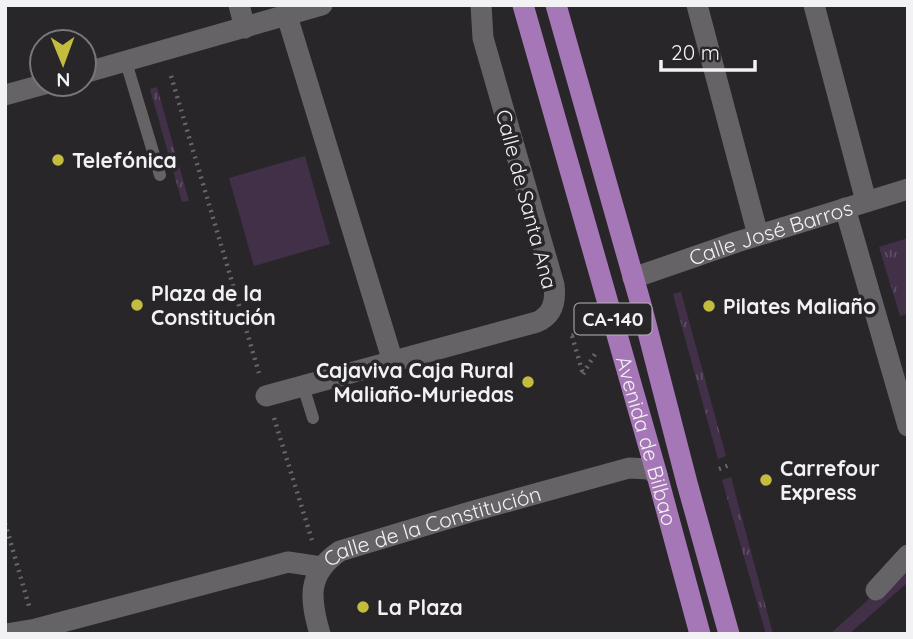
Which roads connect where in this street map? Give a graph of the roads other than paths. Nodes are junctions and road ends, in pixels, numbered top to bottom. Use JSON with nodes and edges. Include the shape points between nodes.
{"nodes":[{"id":1,"x":239,"y":5,"type":"edge"},
{"id":2,"x":322,"y":5,"type":"edge"},
{"id":3,"x":481,"y":5,"type":"edge"},
{"id":4,"x":523,"y":5,"type":"edge"},
{"id":5,"x":556,"y":5,"type":"edge"},
{"id":6,"x":697,"y":5,"type":"edge"},
{"id":7,"x":814,"y":5,"type":"edge"},
{"id":8,"x":287,"y":16,"type":"junction"},
{"id":9,"x":245,"y":28,"type":"junction"},
{"id":10,"x":126,"y":62,"type":"junction"},
{"id":11,"x":98,"y":69,"type":"edge"},
{"id":12,"x":28,"y":89,"type":"edge"},
{"id":13,"x":5,"y":95,"type":"edge"},
{"id":14,"x":160,"y":175,"type":"dead end"},
{"id":15,"x":908,"y":188,"type":"edge"},
{"id":16,"x":866,"y":201,"type":"junction"},
{"id":17,"x":845,"y":208,"type":"junction"},
{"id":18,"x":758,"y":235,"type":"junction"},
{"id":19,"x":633,"y":278,"type":"junction"},
{"id":20,"x":393,"y":362,"type":"junction"},
{"id":21,"x":303,"y":386,"type":"junction"},
{"id":22,"x":266,"y":396,"type":"road end"},
{"id":23,"x":313,"y":418,"type":"dead end"},
{"id":24,"x":908,"y":426,"type":"edge"},
{"id":25,"x":657,"y":475,"type":"junction"},
{"id":26,"x":908,"y":555,"type":"edge"},
{"id":27,"x":321,"y":567,"type":"junction"},
{"id":28,"x":876,"y":590,"type":"dead end"},
{"id":29,"x":6,"y":634,"type":"edge"},
{"id":30,"x":320,"y":634,"type":"edge"},
{"id":31,"x":701,"y":634,"type":"edge"},
{"id":32,"x":729,"y":634,"type":"edge"}],
"edges":[{"from":1,"to":9,"type":"street"},
{"from":2,"to":8,"type":"street"},
{"from":3,"to":20,"type":"street","name":"Calle de Santa Ana","via":[[483,38],[554,285],[554,304],[537,323]]},
{"from":4,"to":25,"type":"main road","name":"Avenida de Bilbao","number":"CA-140"},
{"from":5,"to":19,"type":"main road","name":"Avenida de Bilbao","number":"CA-140"},
{"from":6,"to":18,"type":"street"},
{"from":7,"to":16,"type":"street"},
{"from":8,"to":9,"type":"street"},
{"from":8,"to":20,"type":"street"},
{"from":9,"to":10,"type":"street"},
{"from":10,"to":11,"type":"street"},
{"from":10,"to":14,"type":"lane"},
{"from":12,"to":13,"type":"street"},
{"from":15,"to":16,"type":"street","name":"Calle José Barros"},
{"from":16,"to":17,"type":"street","name":"Calle José Barros"},
{"from":17,"to":18,"type":"street","name":"Calle José Barros"},
{"from":17,"to":24,"type":"street"},
{"from":18,"to":19,"type":"street","name":"Calle José Barros"},
{"from":19,"to":32,"type":"main road","name":"Avenida de Bilbao","number":"CA-140"},
{"from":20,"to":21,"type":"street","name":"Calle de Santa Ana"},
{"from":21,"to":22,"type":"street","name":"Calle de Santa Ana"},
{"from":21,"to":23,"type":"lane"},
{"from":25,"to":27,"type":"street","name":"Calle de la Constitución","via":[[649,469],[629,468],[496,504],[348,547]]},
{"from":25,"to":31,"type":"main road","name":"Avenida de Bilbao","number":"CA-140"},
{"from":26,"to":28,"type":"street"},
{"from":27,"to":29,"type":"street","name":"Calle de la Constitución","via":[[288,562]]},
{"from":27,"to":30,"type":"street","via":[[312,607]]}]}
